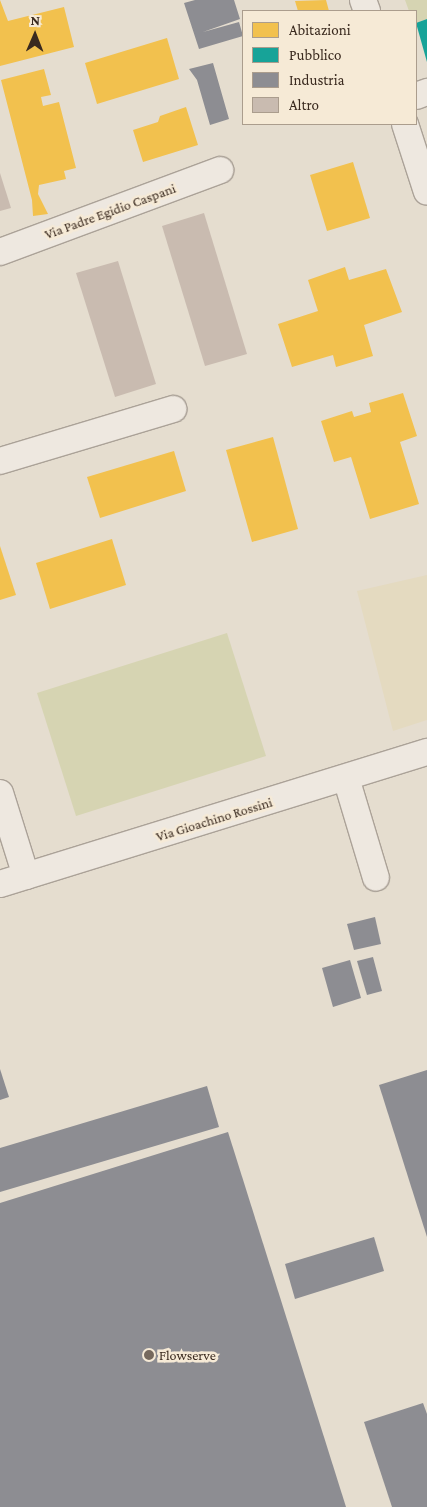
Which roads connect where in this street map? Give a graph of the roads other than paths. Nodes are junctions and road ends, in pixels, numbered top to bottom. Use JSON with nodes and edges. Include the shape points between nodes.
{"nodes":[{"id":1,"x":405,"y":125,"type":"edge"},
{"id":2,"x":220,"y":170,"type":"dead end"},
{"id":3,"x":427,"y":192,"type":"edge"},
{"id":4,"x":0,"y":252,"type":"edge"},
{"id":5,"x":173,"y":409,"type":"dead end"},
{"id":6,"x":0,"y":461,"type":"edge"},
{"id":7,"x":427,"y":752,"type":"edge"},
{"id":8,"x":346,"y":778,"type":"junction"},
{"id":9,"x":0,"y":793,"type":"edge"},
{"id":10,"x":26,"y":876,"type":"junction"},
{"id":11,"x":376,"y":878,"type":"dead end"},
{"id":12,"x":0,"y":884,"type":"edge"}],
"edges":[{"from":1,"to":3,"type":"street"},
{"from":2,"to":4,"type":"street","name":"Via Padre Egidio Caspani"},
{"from":5,"to":6,"type":"street"},
{"from":7,"to":8,"type":"street","name":"Via Gioachino Rossini"},
{"from":8,"to":10,"type":"street","name":"Via Gioachino Rossini"},
{"from":8,"to":11,"type":"street"},
{"from":9,"to":10,"type":"street"},
{"from":10,"to":12,"type":"street","name":"Via Gioachino Rossini"}]}
